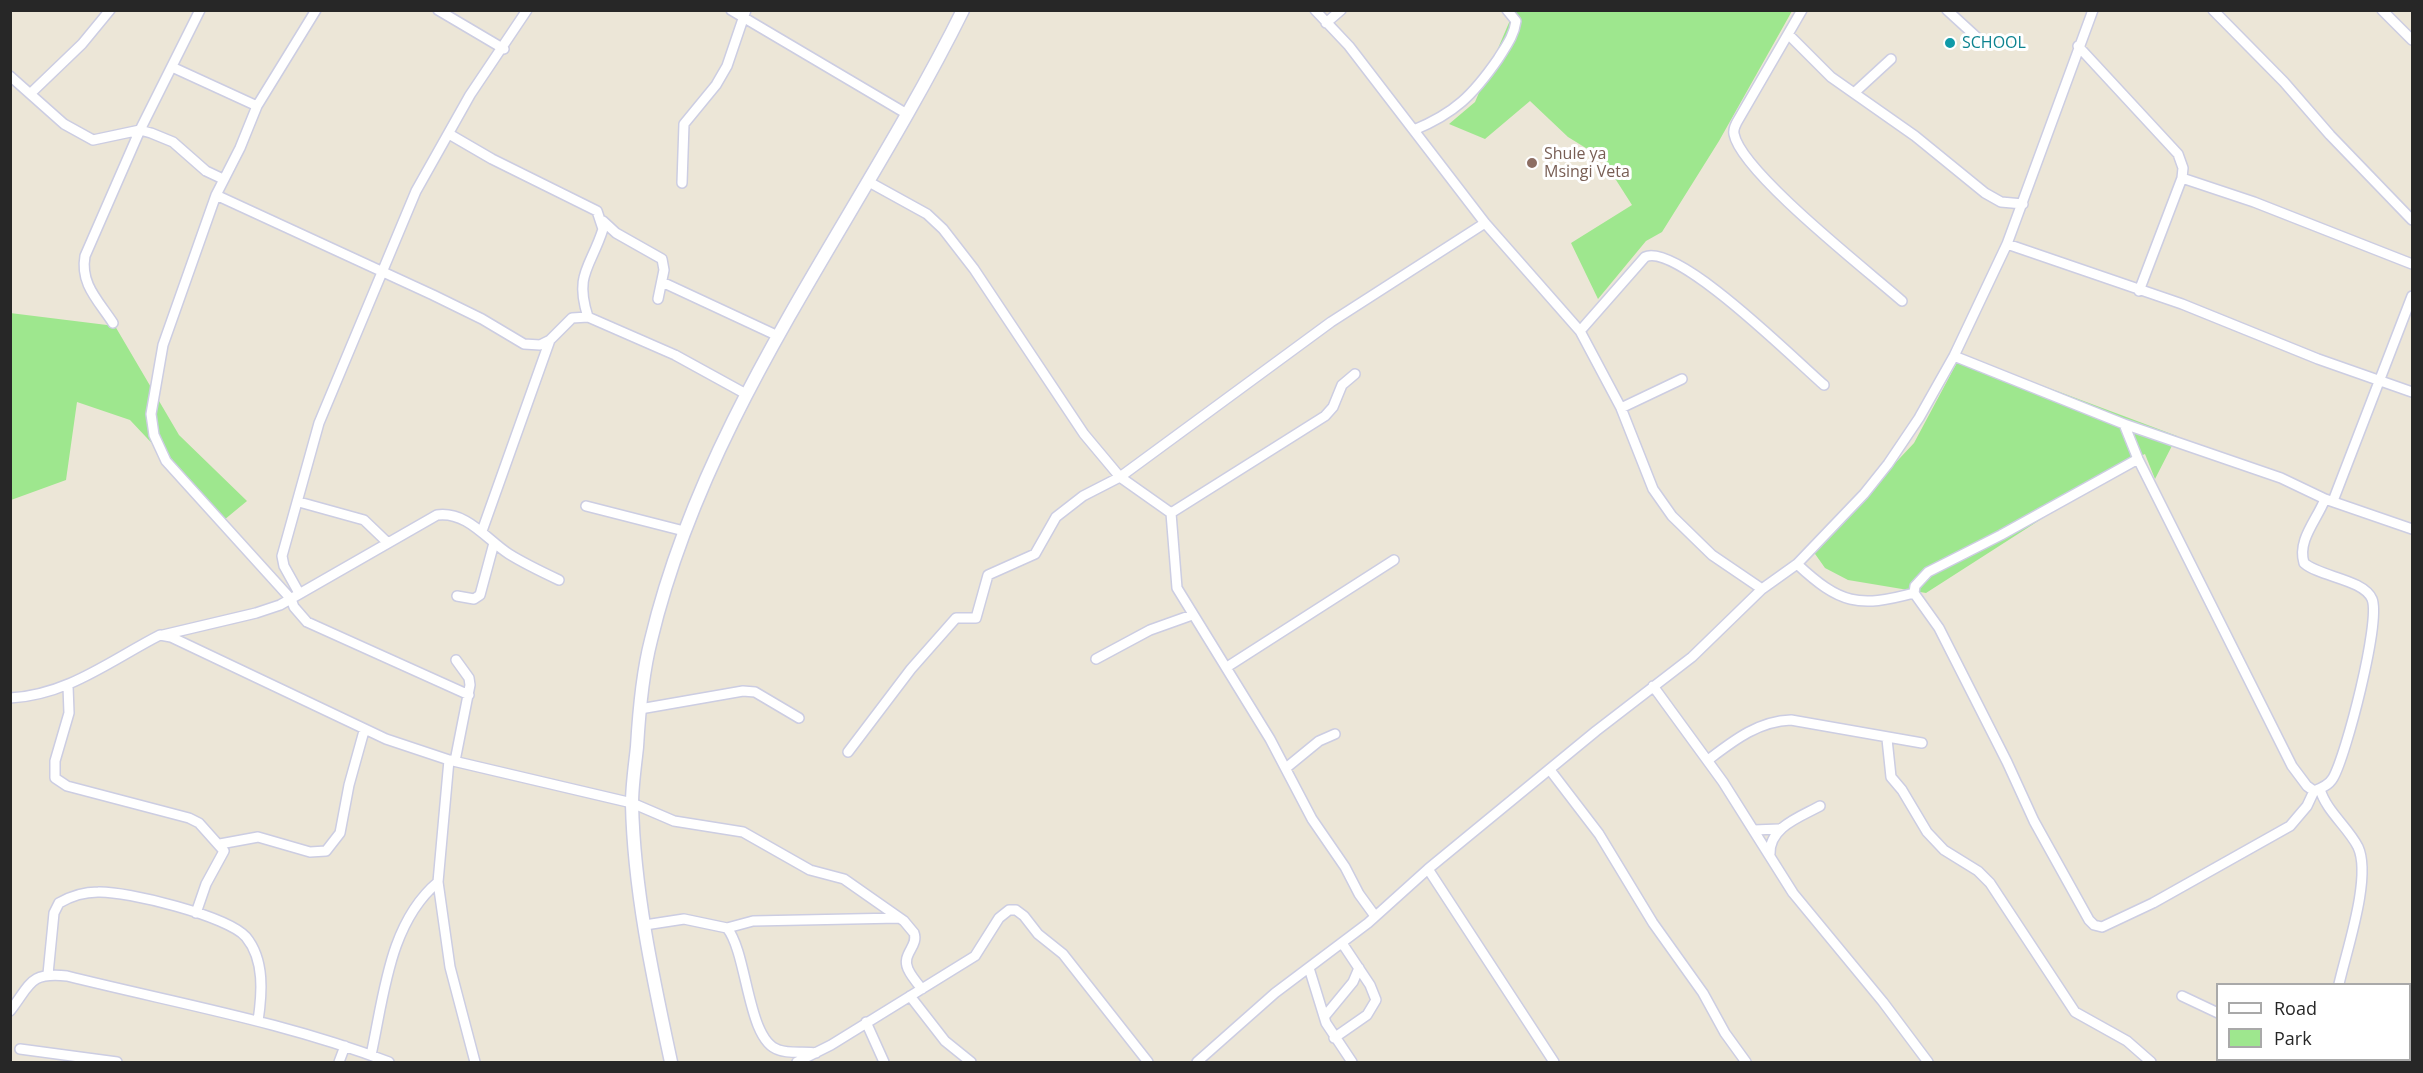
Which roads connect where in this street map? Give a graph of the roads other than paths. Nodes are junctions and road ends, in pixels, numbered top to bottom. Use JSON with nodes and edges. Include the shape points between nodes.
{"nodes":[{"id":1,"x":110,"y":10,"type":"edge"},
{"id":2,"x":200,"y":10,"type":"edge"},
{"id":3,"x":316,"y":10,"type":"edge"},
{"id":4,"x":438,"y":10,"type":"edge"},
{"id":5,"x":527,"y":10,"type":"edge"},
{"id":6,"x":731,"y":10,"type":"edge"},
{"id":7,"x":963,"y":10,"type":"edge"},
{"id":8,"x":1316,"y":10,"type":"edge"},
{"id":9,"x":1341,"y":10,"type":"edge"},
{"id":10,"x":1507,"y":10,"type":"edge"},
{"id":11,"x":1802,"y":10,"type":"edge"},
{"id":12,"x":1947,"y":10,"type":"edge"},
{"id":13,"x":2092,"y":10,"type":"edge"},
{"id":14,"x":2213,"y":10,"type":"edge"},
{"id":15,"x":2382,"y":10,"type":"edge"},
{"id":16,"x":744,"y":14,"type":"edge"},
{"id":17,"x":1326,"y":23,"type":"junction"},
{"id":18,"x":1788,"y":34,"type":"junction"},
{"id":19,"x":2412,"y":40,"type":"edge"},
{"id":20,"x":1983,"y":43,"type":"dead end"},
{"id":21,"x":2078,"y":46,"type":"junction"},
{"id":22,"x":504,"y":49,"type":"junction"},
{"id":23,"x":1891,"y":59,"type":"dead end"},
{"id":24,"x":172,"y":67,"type":"junction"},
{"id":25,"x":10,"y":76,"type":"edge"},
{"id":26,"x":31,"y":93,"type":"junction"},
{"id":27,"x":1854,"y":93,"type":"junction"},
{"id":28,"x":257,"y":106,"type":"junction"},
{"id":29,"x":907,"y":114,"type":"junction"},
{"id":30,"x":140,"y":130,"type":"junction"},
{"id":31,"x":1414,"y":130,"type":"junction"},
{"id":32,"x":448,"y":134,"type":"junction"},
{"id":33,"x":2182,"y":178,"type":"junction"},
{"id":34,"x":223,"y":179,"type":"junction"},
{"id":35,"x":869,"y":182,"type":"junction"},
{"id":36,"x":682,"y":183,"type":"dead end"},
{"id":37,"x":216,"y":195,"type":"junction"},
{"id":38,"x":2023,"y":204,"type":"junction"},
{"id":39,"x":2412,"y":220,"type":"edge"},
{"id":40,"x":603,"y":221,"type":"junction"},
{"id":41,"x":1485,"y":223,"type":"junction"},
{"id":42,"x":2007,"y":243,"type":"junction"},
{"id":43,"x":2412,"y":264,"type":"edge"},
{"id":44,"x":382,"y":273,"type":"junction"},
{"id":45,"x":662,"y":282,"type":"junction"},
{"id":46,"x":2139,"y":291,"type":"junction"},
{"id":47,"x":2412,"y":296,"type":"edge"},
{"id":48,"x":658,"y":299,"type":"dead end"},
{"id":49,"x":1902,"y":301,"type":"dead end"},
{"id":50,"x":588,"y":317,"type":"junction"},
{"id":51,"x":113,"y":323,"type":"dead end"},
{"id":52,"x":1580,"y":331,"type":"junction"},
{"id":53,"x":778,"y":336,"type":"junction"},
{"id":54,"x":550,"y":340,"type":"junction"},
{"id":55,"x":1954,"y":356,"type":"junction"},
{"id":56,"x":1355,"y":374,"type":"dead end"},
{"id":57,"x":1682,"y":379,"type":"dead end"},
{"id":58,"x":2379,"y":381,"type":"junction"},
{"id":59,"x":1824,"y":386,"type":"dead end"},
{"id":60,"x":2412,"y":392,"type":"edge"},
{"id":61,"x":746,"y":394,"type":"junction"},
{"id":62,"x":1621,"y":408,"type":"junction"},
{"id":63,"x":2124,"y":424,"type":"junction"},
{"id":64,"x":2138,"y":459,"type":"junction"},
{"id":65,"x":1120,"y":477,"type":"junction"},
{"id":66,"x":2329,"y":500,"type":"junction"},
{"id":67,"x":298,"y":502,"type":"junction"},
{"id":68,"x":586,"y":506,"type":"dead end"},
{"id":69,"x":1171,"y":513,"type":"junction"},
{"id":70,"x":2412,"y":529,"type":"edge"},
{"id":71,"x":482,"y":531,"type":"junction"},
{"id":72,"x":684,"y":531,"type":"junction"},
{"id":73,"x":388,"y":543,"type":"junction"},
{"id":74,"x":494,"y":543,"type":"junction"},
{"id":75,"x":1394,"y":560,"type":"dead end"},
{"id":76,"x":1797,"y":564,"type":"junction"},
{"id":77,"x":559,"y":580,"type":"dead end"},
{"id":78,"x":1762,"y":589,"type":"junction"},
{"id":79,"x":1914,"y":593,"type":"junction"},
{"id":80,"x":295,"y":596,"type":"junction"},
{"id":81,"x":457,"y":596,"type":"dead end"},
{"id":82,"x":1192,"y":615,"type":"junction"},
{"id":83,"x":160,"y":635,"type":"junction"},
{"id":84,"x":1096,"y":659,"type":"dead end"},
{"id":85,"x":456,"y":660,"type":"dead end"},
{"id":86,"x":1227,"y":667,"type":"junction"},
{"id":87,"x":68,"y":686,"type":"junction"},
{"id":88,"x":1653,"y":686,"type":"junction"},
{"id":89,"x":469,"y":695,"type":"junction"},
{"id":90,"x":10,"y":698,"type":"edge"},
{"id":91,"x":640,"y":709,"type":"junction"},
{"id":92,"x":799,"y":718,"type":"dead end"},
{"id":93,"x":364,"y":731,"type":"junction"},
{"id":94,"x":1335,"y":734,"type":"dead end"},
{"id":95,"x":1887,"y":739,"type":"junction"},
{"id":96,"x":1922,"y":743,"type":"dead end"},
{"id":97,"x":848,"y":752,"type":"dead end"},
{"id":98,"x":452,"y":760,"type":"junction"},
{"id":99,"x":1708,"y":760,"type":"junction"},
{"id":100,"x":1286,"y":768,"type":"junction"},
{"id":101,"x":1550,"y":770,"type":"junction"},
{"id":102,"x":2317,"y":790,"type":"junction"},
{"id":103,"x":632,"y":803,"type":"junction"},
{"id":104,"x":1820,"y":807,"type":"dead end"},
{"id":105,"x":1779,"y":829,"type":"junction"},
{"id":106,"x":1754,"y":830,"type":"junction"},
{"id":107,"x":220,"y":844,"type":"junction"},
{"id":108,"x":1770,"y":854,"type":"junction"},
{"id":109,"x":1428,"y":869,"type":"junction"},
{"id":110,"x":438,"y":882,"type":"junction"},
{"id":111,"x":196,"y":913,"type":"junction"},
{"id":112,"x":1375,"y":916,"type":"junction"},
{"id":113,"x":899,"y":918,"type":"junction"},
{"id":114,"x":645,"y":925,"type":"junction"},
{"id":115,"x":727,"y":928,"type":"junction"},
{"id":116,"x":1342,"y":943,"type":"junction"},
{"id":117,"x":1309,"y":968,"type":"junction"},
{"id":118,"x":1359,"y":968,"type":"junction"},
{"id":119,"x":48,"y":974,"type":"junction"},
{"id":120,"x":2339,"y":983,"type":"edge"},
{"id":121,"x":922,"y":989,"type":"junction"},
{"id":122,"x":910,"y":996,"type":"junction"},
{"id":123,"x":2182,"y":996,"type":"dead end"},
{"id":124,"x":10,"y":1011,"type":"edge"},
{"id":125,"x":2216,"y":1013,"type":"edge"},
{"id":126,"x":1325,"y":1016,"type":"junction"},
{"id":127,"x":258,"y":1021,"type":"junction"},
{"id":128,"x":866,"y":1022,"type":"junction"},
{"id":129,"x":1335,"y":1038,"type":"junction"},
{"id":130,"x":345,"y":1046,"type":"junction"},
{"id":131,"x":20,"y":1049,"type":"dead end"},
{"id":132,"x":816,"y":1053,"type":"junction"},
{"id":133,"x":371,"y":1055,"type":"junction"},
{"id":134,"x":117,"y":1062,"type":"edge"},
{"id":135,"x":339,"y":1062,"type":"edge"},
{"id":136,"x":389,"y":1062,"type":"edge"},
{"id":137,"x":475,"y":1062,"type":"edge"},
{"id":138,"x":671,"y":1062,"type":"edge"},
{"id":139,"x":797,"y":1062,"type":"edge"},
{"id":140,"x":884,"y":1062,"type":"edge"},
{"id":141,"x":971,"y":1062,"type":"edge"},
{"id":142,"x":1148,"y":1062,"type":"edge"},
{"id":143,"x":1197,"y":1062,"type":"edge"},
{"id":144,"x":1352,"y":1062,"type":"edge"},
{"id":145,"x":1554,"y":1062,"type":"edge"},
{"id":146,"x":1746,"y":1062,"type":"edge"},
{"id":147,"x":1928,"y":1062,"type":"edge"},
{"id":148,"x":2151,"y":1062,"type":"edge"}],
"edges":[{"from":1,"to":26,"type":"street","via":[[82,44]]},
{"from":2,"to":24,"type":"street"},
{"from":3,"to":28,"type":"street"},
{"from":4,"to":22,"type":"street"},
{"from":5,"to":22,"type":"street"},
{"from":6,"to":16,"type":"street"},
{"from":7,"to":29,"type":"street"},
{"from":8,"to":17,"type":"street"},
{"from":9,"to":17,"type":"street"},
{"from":10,"to":31,"type":"street","via":[[1516,21],[1514,34],[1477,89],[1445,116]]},
{"from":11,"to":18,"type":"street"},
{"from":12,"to":20,"type":"street"},
{"from":13,"to":21,"type":"street"},
{"from":14,"to":39,"type":"street"},
{"from":15,"to":19,"type":"street"},
{"from":16,"to":29,"type":"street"},
{"from":16,"to":36,"type":"street","via":[[727,66],[684,124]]},
{"from":17,"to":31,"type":"street","via":[[1349,46]]},
{"from":18,"to":27,"type":"street","via":[[1831,77]]},
{"from":18,"to":49,"type":"street","via":[[1737,122],[1734,137],[1782,198]]},
{"from":21,"to":33,"type":"street","via":[[2178,154]]},
{"from":21,"to":38,"type":"street"},
{"from":22,"to":32,"type":"street"},
{"from":23,"to":27,"type":"street"},
{"from":24,"to":28,"type":"street"},
{"from":24,"to":30,"type":"street"},
{"from":25,"to":26,"type":"street"},
{"from":26,"to":30,"type":"street","via":[[64,124],[93,140]]},
{"from":27,"to":38,"type":"street","via":[[1992,198],[2007,204]]},
{"from":28,"to":34,"type":"street"},
{"from":29,"to":35,"type":"street"},
{"from":30,"to":34,"type":"street","via":[[173,142],[206,171]]},
{"from":30,"to":51,"type":"street","via":[[93,233],[82,270]]},
{"from":31,"to":41,"type":"street"},
{"from":32,"to":40,"type":"street","via":[[592,207]]},
{"from":32,"to":44,"type":"street","via":[[416,191]]},
{"from":33,"to":43,"type":"street"},
{"from":33,"to":46,"type":"street"},
{"from":34,"to":37,"type":"street"},
{"from":35,"to":53,"type":"street"},
{"from":35,"to":65,"type":"street","via":[[927,214],[943,229],[1084,434]]},
{"from":37,"to":44,"type":"street"},
{"from":37,"to":80,"type":"street","via":[[163,345],[152,426],[166,462]]},
{"from":38,"to":42,"type":"street"},
{"from":40,"to":45,"type":"street","via":[[616,233],[662,259]]},
{"from":40,"to":50,"type":"street","via":[[583,275],[581,288]]},
{"from":41,"to":52,"type":"street"},
{"from":41,"to":65,"type":"street","via":[[1332,322]]},
{"from":42,"to":46,"type":"street"},
{"from":42,"to":55,"type":"street"},
{"from":44,"to":54,"type":"street","via":[[482,319],[524,344],[540,345]]},
{"from":44,"to":67,"type":"street","via":[[319,423]]},
{"from":45,"to":48,"type":"street"},
{"from":45,"to":53,"type":"street"},
{"from":46,"to":58,"type":"street"},
{"from":47,"to":58,"type":"street"},
{"from":50,"to":54,"type":"street","via":[[572,318]]},
{"from":50,"to":61,"type":"street","via":[[675,355]]},
{"from":52,"to":59,"type":"street","via":[[1645,257],[1662,256],[1724,297]]},
{"from":52,"to":62,"type":"street"},
{"from":53,"to":61,"type":"street"},
{"from":54,"to":71,"type":"street"},
{"from":55,"to":63,"type":"street"},
{"from":55,"to":76,"type":"street","via":[[1888,464]]},
{"from":56,"to":69,"type":"street","via":[[1342,385],[1325,416]]},
{"from":57,"to":62,"type":"street"},
{"from":58,"to":60,"type":"street"},
{"from":58,"to":66,"type":"street"},
{"from":61,"to":72,"type":"street"},
{"from":62,"to":78,"type":"street","via":[[1648,478],[1672,516],[1712,555]]},
{"from":63,"to":64,"type":"street"},
{"from":63,"to":66,"type":"street","via":[[2281,478]]},
{"from":64,"to":79,"type":"street","via":[[1928,572],[1919,580]]},
{"from":64,"to":102,"type":"street","via":[[2292,766],[2307,786]]},
{"from":65,"to":69,"type":"street"},
{"from":65,"to":97,"type":"street","via":[[1083,496],[1056,517],[1035,554],[988,575],[976,618],[956,618],[911,669]]},
{"from":66,"to":70,"type":"street"},
{"from":66,"to":102,"type":"street","via":[[2304,539],[2304,563],[2364,590],[2374,607],[2358,697],[2334,776]]},
{"from":67,"to":73,"type":"street","via":[[364,520]]},
{"from":67,"to":80,"type":"street","via":[[282,561]]},
{"from":68,"to":72,"type":"street"},
{"from":69,"to":82,"type":"street","via":[[1177,588]]},
{"from":71,"to":73,"type":"street","via":[[447,514],[437,515]]},
{"from":71,"to":74,"type":"street"},
{"from":72,"to":91,"type":"street","via":[[651,640]]},
{"from":73,"to":80,"type":"street"},
{"from":74,"to":77,"type":"street"},
{"from":74,"to":81,"type":"street","via":[[480,595]]},
{"from":75,"to":86,"type":"street"},
{"from":76,"to":78,"type":"street"},
{"from":76,"to":79,"type":"street","via":[[1827,590],[1857,601],[1879,601]]},
{"from":78,"to":88,"type":"street","via":[[1692,657]]},
{"from":79,"to":102,"type":"street","via":[[1940,628],[2034,821],[2094,925],[2108,925],[2290,826]]},
{"from":80,"to":83,"type":"street","via":[[256,613]]},
{"from":80,"to":89,"type":"street","via":[[299,615],[317,628]]},
{"from":82,"to":84,"type":"street","via":[[1150,630]]},
{"from":82,"to":86,"type":"street"},
{"from":83,"to":87,"type":"street"},
{"from":83,"to":93,"type":"street","via":[[187,643]]},
{"from":85,"to":89,"type":"street","via":[[470,681]]},
{"from":86,"to":100,"type":"street"},
{"from":87,"to":90,"type":"street"},
{"from":87,"to":107,"type":"street","via":[[69,713],[55,761],[55,778],[76,789],[194,819]]},
{"from":88,"to":99,"type":"street"},
{"from":88,"to":101,"type":"street"},
{"from":89,"to":98,"type":"street"},
{"from":91,"to":92,"type":"street","via":[[743,691],[755,693]]},
{"from":91,"to":103,"type":"street"},
{"from":93,"to":98,"type":"street"},
{"from":93,"to":107,"type":"street","via":[[340,833],[326,851],[310,852],[258,837]]},
{"from":94,"to":100,"type":"street","via":[[1319,741]]},
{"from":95,"to":96,"type":"street"},
{"from":95,"to":99,"type":"street","via":[[1775,720],[1753,729]]},
{"from":95,"to":148,"type":"street","via":[[1891,777],[1927,832],[1944,850],[1990,883],[2075,1012],[2127,1041]]},
{"from":98,"to":103,"type":"street"},
{"from":98,"to":110,"type":"street"},
{"from":99,"to":106,"type":"street"},
{"from":100,"to":112,"type":"street","via":[[1312,819]]},
{"from":101,"to":109,"type":"street"},
{"from":101,"to":146,"type":"street","via":[[1599,834]]},
{"from":102,"to":120,"type":"street","via":[[2355,842],[2362,861],[2357,906]]},
{"from":103,"to":113,"type":"street","via":[[674,821],[743,832],[801,866],[844,879]]},
{"from":103,"to":114,"type":"street"},
{"from":104,"to":105,"type":"street"},
{"from":105,"to":106,"type":"street"},
{"from":105,"to":108,"type":"street","via":[[1771,840]]},
{"from":106,"to":108,"type":"street"},
{"from":107,"to":111,"type":"street","via":[[223,856],[206,884]]},
{"from":108,"to":147,"type":"street","via":[[1793,893]]},
{"from":109,"to":112,"type":"street"},
{"from":109,"to":145,"type":"street"},
{"from":110,"to":133,"type":"street","via":[[415,908],[393,954]]},
{"from":110,"to":137,"type":"street","via":[[450,967]]},
{"from":111,"to":119,"type":"street","via":[[121,893],[87,893],[62,901],[54,913]]},
{"from":111,"to":127,"type":"street","via":[[236,928],[247,938],[260,974]]},
{"from":112,"to":116,"type":"street"},
{"from":113,"to":115,"type":"street","via":[[753,921]]},
{"from":113,"to":121,"type":"street","via":[[916,937],[906,964]]},
{"from":114,"to":115,"type":"street","via":[[684,919]]},
{"from":114,"to":138,"type":"street"},
{"from":115,"to":132,"type":"street","via":[[736,945],[764,1039],[778,1050]]},
{"from":116,"to":117,"type":"street"},
{"from":116,"to":118,"type":"street"},
{"from":117,"to":126,"type":"street"},
{"from":117,"to":143,"type":"street"},
{"from":118,"to":126,"type":"street","via":[[1353,982]]},
{"from":118,"to":129,"type":"street","via":[[1376,995],[1375,1004],[1359,1022]]},
{"from":119,"to":124,"type":"street","via":[[33,981]]},
{"from":119,"to":127,"type":"street"},
{"from":121,"to":122,"type":"street"},
{"from":121,"to":142,"type":"street","via":[[975,956],[1003,912],[1016,910],[1063,954]]},
{"from":122,"to":128,"type":"street"},
{"from":122,"to":141,"type":"street","via":[[945,1041]]},
{"from":123,"to":125,"type":"street"},
{"from":126,"to":129,"type":"street"},
{"from":127,"to":130,"type":"street"},
{"from":128,"to":132,"type":"street"},
{"from":128,"to":140,"type":"street"},
{"from":129,"to":144,"type":"street"},
{"from":130,"to":133,"type":"street"},
{"from":130,"to":135,"type":"street"},
{"from":131,"to":134,"type":"street"},
{"from":132,"to":139,"type":"street"},
{"from":133,"to":136,"type":"street"}]}
